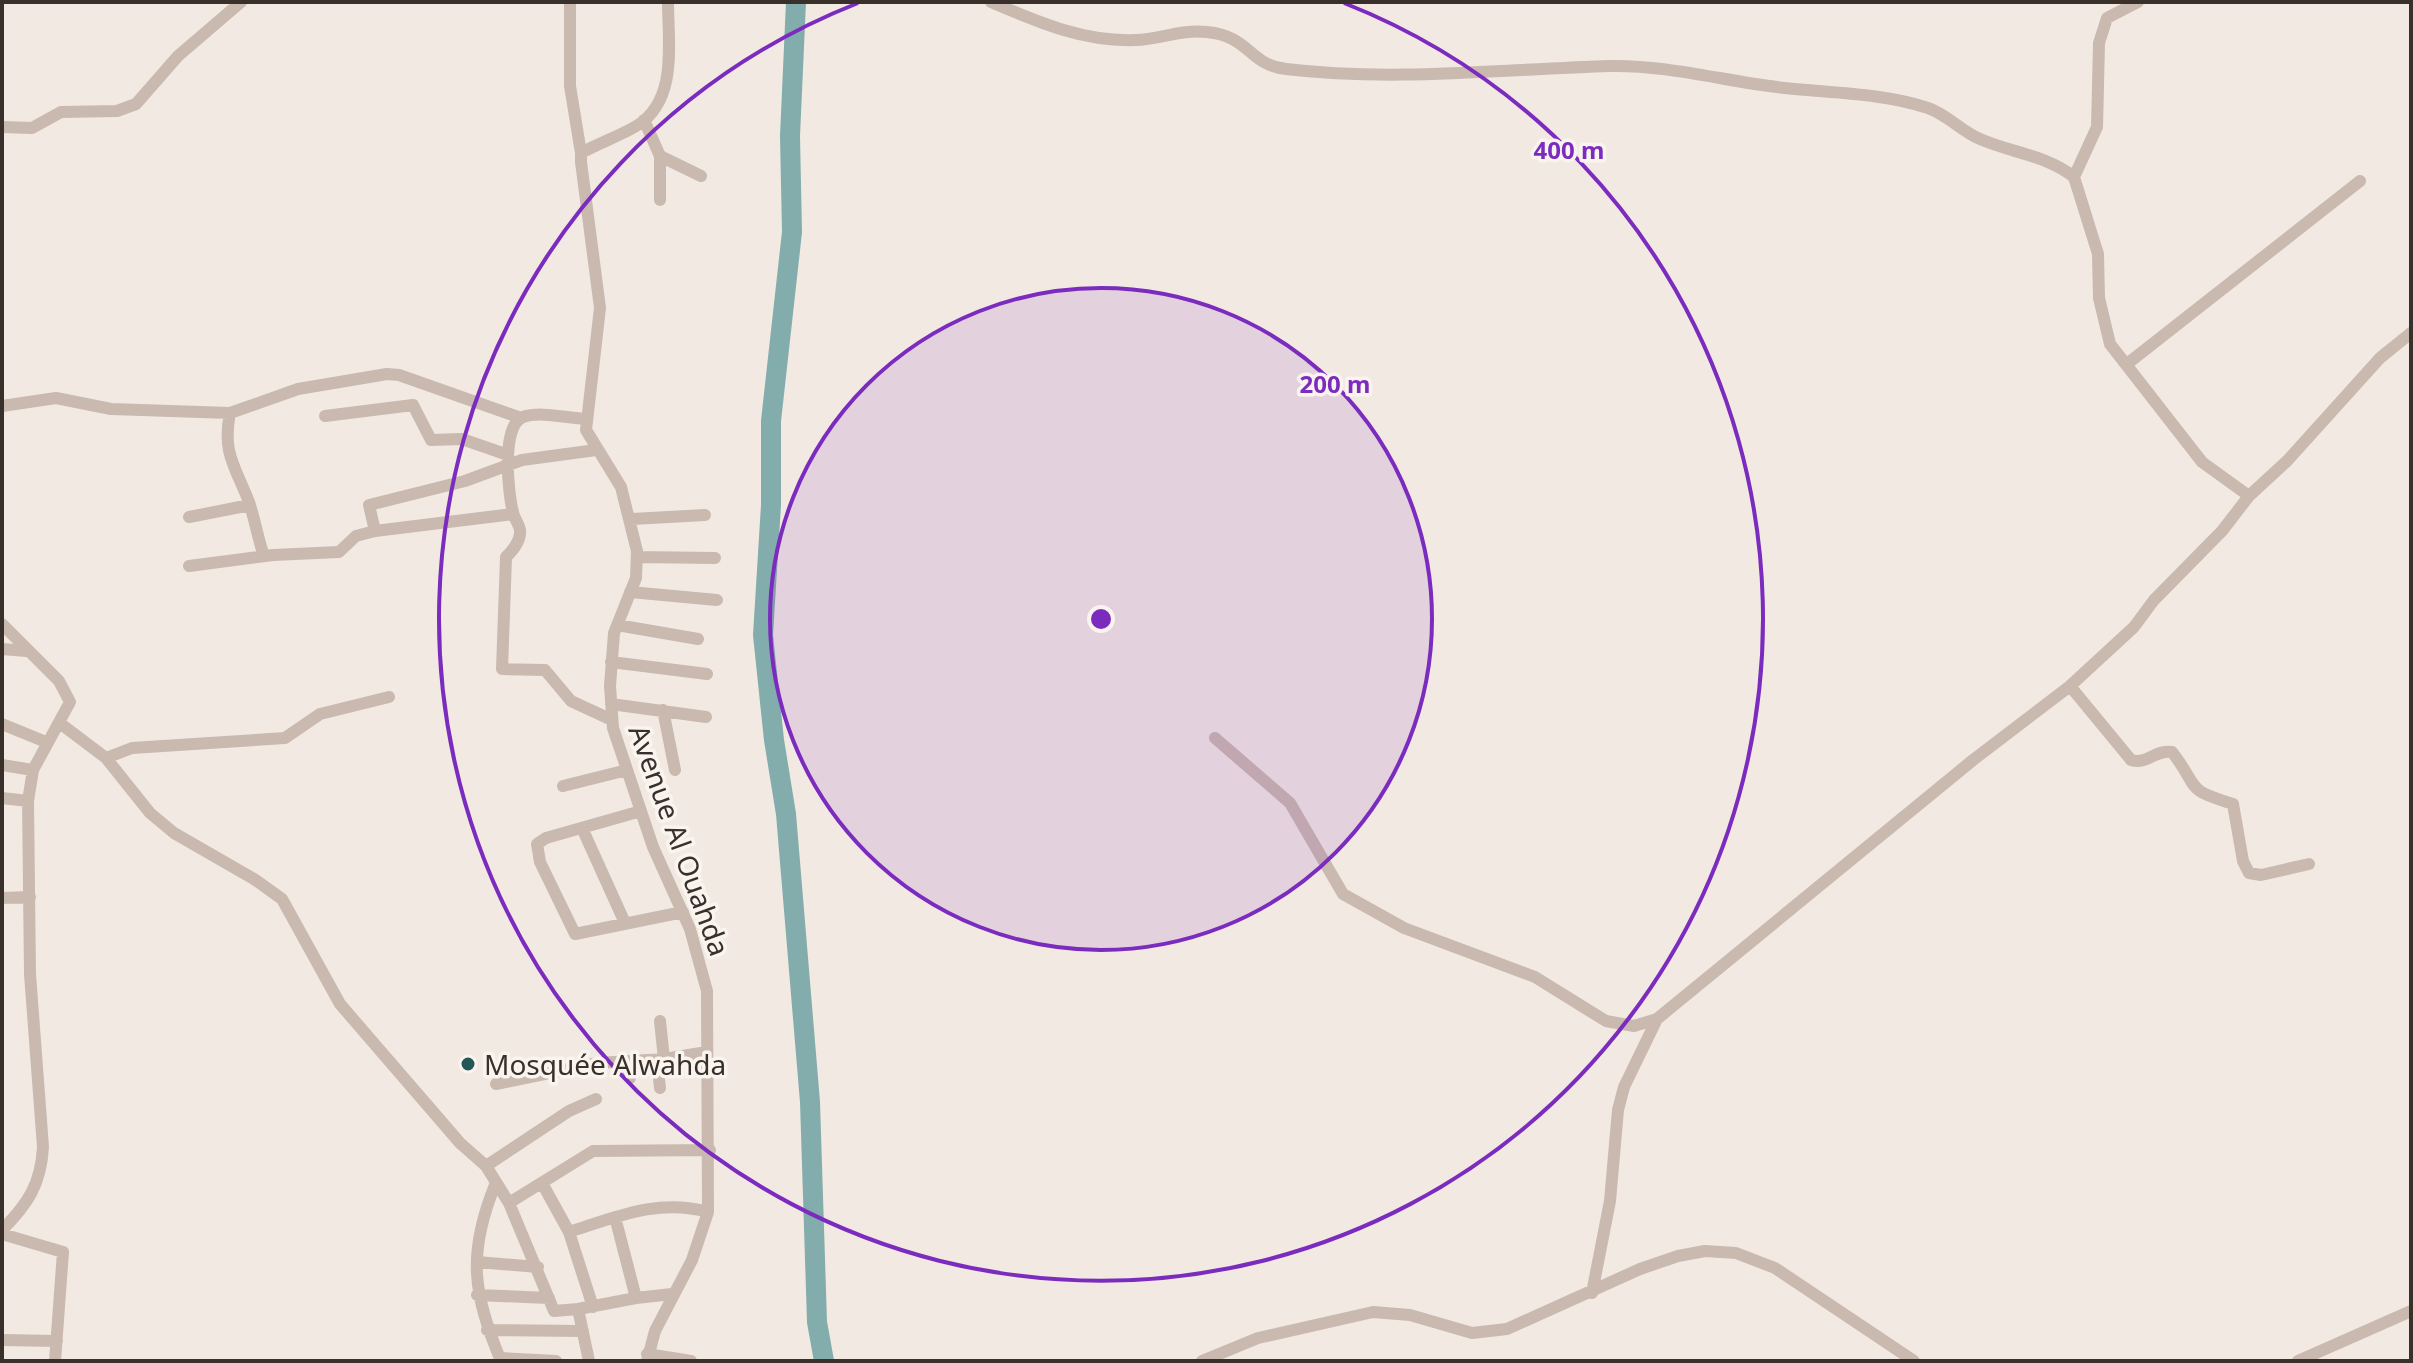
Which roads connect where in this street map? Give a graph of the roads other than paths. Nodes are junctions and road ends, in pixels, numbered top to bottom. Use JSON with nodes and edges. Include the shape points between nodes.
{"nodes":[{"id":1,"x":241,"y":2,"type":"edge"},
{"id":2,"x":570,"y":2,"type":"edge"},
{"id":3,"x":668,"y":2,"type":"edge"},
{"id":4,"x":991,"y":2,"type":"edge"},
{"id":5,"x":2138,"y":2,"type":"edge"},
{"id":6,"x":644,"y":120,"type":"junction"},
{"id":7,"x":2,"y":127,"type":"edge"},
{"id":8,"x":581,"y":153,"type":"junction"},
{"id":9,"x":660,"y":156,"type":"junction"},
{"id":10,"x":701,"y":176,"type":"dead end"},
{"id":11,"x":2074,"y":177,"type":"junction"},
{"id":12,"x":2360,"y":181,"type":"dead end"},
{"id":13,"x":660,"y":200,"type":"dead end"},
{"id":14,"x":2411,"y":333,"type":"edge"},
{"id":15,"x":2127,"y":364,"type":"junction"},
{"id":16,"x":2,"y":406,"type":"edge"},
{"id":17,"x":230,"y":413,"type":"junction"},
{"id":18,"x":325,"y":416,"type":"dead end"},
{"id":19,"x":521,"y":418,"type":"junction"},
{"id":20,"x":586,"y":419,"type":"junction"},
{"id":21,"x":596,"y":450,"type":"junction"},
{"id":22,"x":509,"y":461,"type":"junction"},
{"id":23,"x":2249,"y":496,"type":"junction"},
{"id":24,"x":250,"y":505,"type":"junction"},
{"id":25,"x":513,"y":514,"type":"junction"},
{"id":26,"x":705,"y":515,"type":"dead end"},
{"id":27,"x":189,"y":517,"type":"dead end"},
{"id":28,"x":632,"y":519,"type":"junction"},
{"id":29,"x":375,"y":531,"type":"junction"},
{"id":30,"x":264,"y":556,"type":"junction"},
{"id":31,"x":637,"y":557,"type":"junction"},
{"id":32,"x":715,"y":558,"type":"dead end"},
{"id":33,"x":189,"y":566,"type":"dead end"},
{"id":34,"x":630,"y":592,"type":"junction"},
{"id":35,"x":717,"y":600,"type":"dead end"},
{"id":36,"x":2,"y":624,"type":"edge"},
{"id":37,"x":617,"y":625,"type":"junction"},
{"id":38,"x":698,"y":639,"type":"dead end"},
{"id":39,"x":2,"y":649,"type":"edge"},
{"id":40,"x":26,"y":651,"type":"junction"},
{"id":41,"x":611,"y":662,"type":"junction"},
{"id":42,"x":707,"y":674,"type":"dead end"},
{"id":43,"x":2070,"y":686,"type":"junction"},
{"id":44,"x":389,"y":697,"type":"dead end"},
{"id":45,"x":611,"y":704,"type":"junction"},
{"id":46,"x":663,"y":710,"type":"junction"},
{"id":47,"x":706,"y":717,"type":"dead end"},
{"id":48,"x":612,"y":720,"type":"junction"},
{"id":49,"x":2,"y":724,"type":"edge"},
{"id":50,"x":61,"y":724,"type":"junction"},
{"id":51,"x":1215,"y":738,"type":"dead end"},
{"id":52,"x":46,"y":742,"type":"junction"},
{"id":53,"x":106,"y":758,"type":"junction"},
{"id":54,"x":2,"y":765,"type":"edge"},
{"id":55,"x":33,"y":770,"type":"junction"},
{"id":56,"x":627,"y":770,"type":"junction"},
{"id":57,"x":675,"y":770,"type":"dead end"},
{"id":58,"x":563,"y":786,"type":"dead end"},
{"id":59,"x":2,"y":798,"type":"edge"},
{"id":60,"x":28,"y":801,"type":"junction"},
{"id":61,"x":641,"y":811,"type":"junction"},
{"id":62,"x":582,"y":828,"type":"junction"},
{"id":63,"x":2309,"y":864,"type":"dead end"},
{"id":64,"x":30,"y":897,"type":"junction"},
{"id":65,"x":2,"y":898,"type":"edge"},
{"id":66,"x":683,"y":912,"type":"junction"},
{"id":67,"x":625,"y":923,"type":"junction"},
{"id":68,"x":1657,"y":1019,"type":"junction"},
{"id":69,"x":660,"y":1021,"type":"dead end"},
{"id":70,"x":707,"y":1052,"type":"junction"},
{"id":71,"x":661,"y":1060,"type":"junction"},
{"id":72,"x":627,"y":1061,"type":"junction"},
{"id":73,"x":630,"y":1078,"type":"dead end"},
{"id":74,"x":496,"y":1084,"type":"dead end"},
{"id":75,"x":660,"y":1088,"type":"dead end"},
{"id":76,"x":596,"y":1099,"type":"dead end"},
{"id":77,"x":710,"y":1150,"type":"junction"},
{"id":78,"x":486,"y":1166,"type":"junction"},
{"id":79,"x":542,"y":1183,"type":"junction"},
{"id":80,"x":495,"y":1185,"type":"junction"},
{"id":81,"x":509,"y":1203,"type":"junction"},
{"id":82,"x":708,"y":1212,"type":"junction"},
{"id":83,"x":615,"y":1217,"type":"junction"},
{"id":84,"x":2,"y":1232,"type":"edge"},
{"id":85,"x":569,"y":1232,"type":"junction"},
{"id":86,"x":477,"y":1262,"type":"junction"},
{"id":87,"x":538,"y":1267,"type":"junction"},
{"id":88,"x":1592,"y":1293,"type":"junction"},
{"id":89,"x":672,"y":1294,"type":"junction"},
{"id":90,"x":477,"y":1295,"type":"junction"},
{"id":91,"x":549,"y":1298,"type":"junction"},
{"id":92,"x":636,"y":1298,"type":"junction"},
{"id":93,"x":593,"y":1307,"type":"junction"},
{"id":94,"x":578,"y":1309,"type":"junction"},
{"id":95,"x":2411,"y":1311,"type":"edge"},
{"id":96,"x":487,"y":1330,"type":"junction"},
{"id":97,"x":583,"y":1331,"type":"junction"},
{"id":98,"x":2,"y":1340,"type":"edge"},
{"id":99,"x":57,"y":1341,"type":"junction"},
{"id":100,"x":647,"y":1358,"type":"edge"},
{"id":101,"x":500,"y":1360,"type":"edge"},
{"id":102,"x":55,"y":1361,"type":"edge"},
{"id":103,"x":556,"y":1361,"type":"edge"},
{"id":104,"x":589,"y":1361,"type":"edge"},
{"id":105,"x":691,"y":1361,"type":"edge"},
{"id":106,"x":1202,"y":1361,"type":"edge"},
{"id":107,"x":1914,"y":1361,"type":"edge"},
{"id":108,"x":2298,"y":1361,"type":"edge"}],
"edges":[{"from":1,"to":7,"type":"street","via":[[178,56],[136,104],[117,111],[61,112],[32,128]]},
{"from":2,"to":8,"type":"street","name":"Avenue Al Ouahda","via":[[570,86]]},
{"from":3,"to":6,"type":"street","via":[[668,77]]},
{"from":4,"to":11,"type":"street","via":[[1076,34],[1134,40],[1173,33],[1226,34],[1260,61],[1285,69],[1396,75],[1637,67],[1903,101],[1942,114],[1979,139],[2046,159]]},
{"from":5,"to":11,"type":"street","via":[[2107,18],[2099,43],[2097,127]]},
{"from":6,"to":8,"type":"street"},
{"from":6,"to":9,"type":"street"},
{"from":8,"to":20,"type":"street","name":"Avenue Al Ouahda","via":[[600,308]]},
{"from":9,"to":10,"type":"street"},
{"from":9,"to":13,"type":"street"},
{"from":11,"to":15,"type":"street","via":[[2098,254],[2103,325]]},
{"from":12,"to":15,"type":"street"},
{"from":14,"to":23,"type":"street","via":[[2380,358]]},
{"from":15,"to":23,"type":"street","via":[[2202,462]]},
{"from":16,"to":17,"type":"street","via":[[56,398],[111,409]]},
{"from":17,"to":19,"type":"street","via":[[298,389],[387,374]]},
{"from":17,"to":24,"type":"street","via":[[227,453]]},
{"from":18,"to":22,"type":"street","via":[[413,405],[431,440],[462,439]]},
{"from":19,"to":20,"type":"street"},
{"from":19,"to":22,"type":"street","via":[[510,438]]},
{"from":20,"to":21,"type":"street","name":"Avenue Al Ouahda"},
{"from":21,"to":22,"type":"street"},
{"from":21,"to":28,"type":"street","name":"Avenue Al Ouahda","via":[[621,487]]},
{"from":22,"to":25,"type":"street"},
{"from":22,"to":29,"type":"street","via":[[369,505]]},
{"from":23,"to":43,"type":"street","via":[[2134,627]]},
{"from":24,"to":27,"type":"street"},
{"from":24,"to":30,"type":"street"},
{"from":25,"to":29,"type":"street"},
{"from":25,"to":48,"type":"street","via":[[520,530],[516,547],[506,557],[502,669],[545,670],[571,701]]},
{"from":26,"to":28,"type":"street"},
{"from":28,"to":31,"type":"street","name":"Avenue Al Ouahda"},
{"from":29,"to":30,"type":"street","via":[[356,536],[339,552]]},
{"from":30,"to":33,"type":"street"},
{"from":31,"to":32,"type":"street"},
{"from":31,"to":34,"type":"street","name":"Avenue Al Ouahda"},
{"from":34,"to":35,"type":"street"},
{"from":34,"to":37,"type":"street","name":"Avenue Al Ouahda"},
{"from":36,"to":40,"type":"street"},
{"from":37,"to":38,"type":"street"},
{"from":37,"to":41,"type":"street","name":"Avenue Al Ouahda"},
{"from":39,"to":40,"type":"street"},
{"from":40,"to":50,"type":"street","via":[[67,693],[69,708]]},
{"from":41,"to":42,"type":"street"},
{"from":41,"to":45,"type":"street","name":"Avenue Al Ouahda"},
{"from":43,"to":63,"type":"street","via":[[2131,760],[2172,752],[2193,787],[2233,804],[2249,873]]},
{"from":43,"to":68,"type":"street"},
{"from":44,"to":53,"type":"street","via":[[320,714],[285,738],[132,748]]},
{"from":45,"to":46,"type":"street"},
{"from":45,"to":48,"type":"street","name":"Avenue Al Ouahda"},
{"from":46,"to":47,"type":"street"},
{"from":46,"to":57,"type":"street"},
{"from":48,"to":56,"type":"street","name":"Avenue Al Ouahda"},
{"from":49,"to":52,"type":"street"},
{"from":50,"to":52,"type":"street"},
{"from":50,"to":53,"type":"street"},
{"from":51,"to":68,"type":"street","via":[[1290,803],[1343,894],[1404,928],[1535,977],[1606,1021],[1634,1026]]},
{"from":52,"to":55,"type":"street"},
{"from":53,"to":78,"type":"street","via":[[150,813],[174,833],[282,899],[340,1004]]},
{"from":54,"to":55,"type":"street"},
{"from":55,"to":60,"type":"street"},
{"from":56,"to":58,"type":"street"},
{"from":56,"to":61,"type":"street","name":"Avenue Al Ouahda"},
{"from":59,"to":60,"type":"street"},
{"from":60,"to":64,"type":"street"},
{"from":61,"to":62,"type":"street"},
{"from":61,"to":66,"type":"street","name":"Avenue Al Ouahda"},
{"from":62,"to":67,"type":"street"},
{"from":62,"to":67,"type":"street","via":[[537,844],[567,924],[571,932],[581,934]]},
{"from":64,"to":65,"type":"street"},
{"from":64,"to":84,"type":"street","via":[[41,1175]]},
{"from":66,"to":67,"type":"street"},
{"from":66,"to":70,"type":"street","name":"Avenue Al Ouahda","via":[[707,991]]},
{"from":68,"to":88,"type":"street","via":[[1618,1110],[1610,1201]]},
{"from":69,"to":71,"type":"street"},
{"from":70,"to":71,"type":"street"},
{"from":70,"to":77,"type":"street","name":"Avenue Al Ouahda"},
{"from":71,"to":72,"type":"street"},
{"from":71,"to":75,"type":"street"},
{"from":72,"to":73,"type":"street"},
{"from":72,"to":74,"type":"street"},
{"from":76,"to":78,"type":"street"},
{"from":77,"to":79,"type":"street","via":[[593,1151]]},
{"from":77,"to":82,"type":"street","name":"Avenue Al Ouahda"},
{"from":78,"to":80,"type":"street"},
{"from":79,"to":81,"type":"street"},
{"from":79,"to":85,"type":"street"},
{"from":80,"to":81,"type":"street"},
{"from":80,"to":86,"type":"street","via":[[482,1218]]},
{"from":81,"to":87,"type":"street"},
{"from":82,"to":83,"type":"street","via":[[668,1206]]},
{"from":82,"to":89,"type":"street","name":"Avenue Al Ouahda","via":[[692,1260]]},
{"from":83,"to":85,"type":"street"},
{"from":83,"to":92,"type":"street"},
{"from":84,"to":99,"type":"street","via":[[63,1252]]},
{"from":85,"to":93,"type":"street"},
{"from":86,"to":87,"type":"street"},
{"from":86,"to":90,"type":"street"},
{"from":87,"to":91,"type":"street"},
{"from":88,"to":106,"type":"street","via":[[1507,1329],[1472,1333],[1410,1315],[1373,1312],[1258,1338]]},
{"from":88,"to":107,"type":"street","via":[[1678,1256],[1736,1253],[1802,1283]]},
{"from":89,"to":92,"type":"street"},
{"from":89,"to":100,"type":"street","name":"Avenue Al Ouahda"},
{"from":90,"to":91,"type":"street"},
{"from":90,"to":96,"type":"street"},
{"from":91,"to":94,"type":"street","via":[[554,1311]]},
{"from":92,"to":93,"type":"street"},
{"from":93,"to":94,"type":"street"},
{"from":94,"to":97,"type":"street"},
{"from":95,"to":108,"type":"street"},
{"from":96,"to":97,"type":"street"},
{"from":96,"to":101,"type":"street"},
{"from":97,"to":104,"type":"street"},
{"from":98,"to":99,"type":"street"},
{"from":99,"to":102,"type":"street"},
{"from":100,"to":105,"type":"street"},
{"from":101,"to":103,"type":"street"}]}
